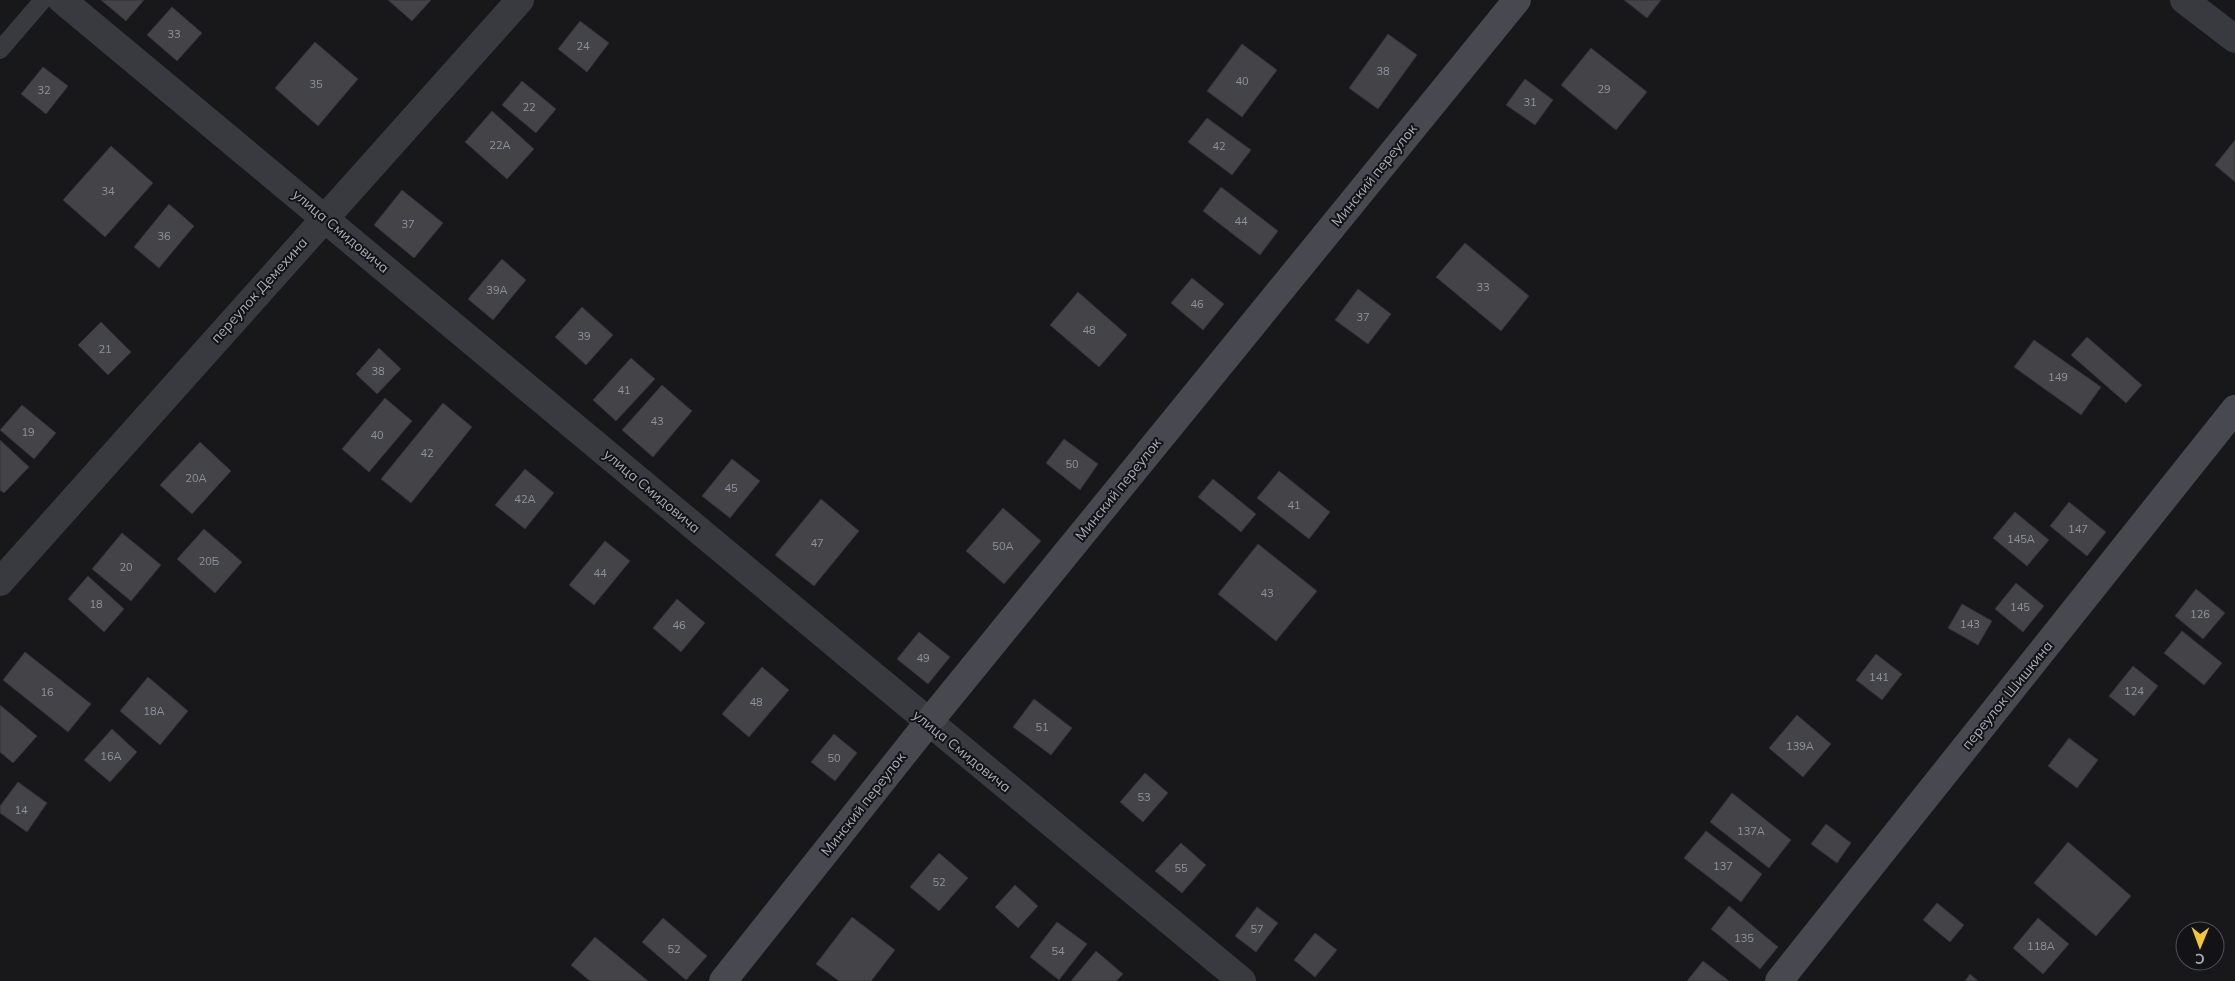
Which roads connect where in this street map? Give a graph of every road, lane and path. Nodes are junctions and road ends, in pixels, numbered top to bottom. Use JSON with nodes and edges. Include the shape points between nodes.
{"nodes":[{"id":1,"x":43,"y":0,"type":"edge"},
{"id":2,"x":62,"y":0,"type":"edge"},
{"id":3,"x":520,"y":0,"type":"edge"},
{"id":4,"x":1517,"y":0,"type":"edge"},
{"id":5,"x":2184,"y":0,"type":"edge"},
{"id":6,"x":2235,"y":39,"type":"edge"},
{"id":7,"x":0,"y":50,"type":"edge"},
{"id":8,"x":324,"y":217,"type":"junction"},
{"id":9,"x":2235,"y":410,"type":"edge"},
{"id":10,"x":0,"y":582,"type":"edge"},
{"id":11,"x":928,"y":723,"type":"junction"},
{"id":12,"x":723,"y":981,"type":"edge"},
{"id":13,"x":1242,"y":981,"type":"edge"},
{"id":14,"x":1779,"y":981,"type":"edge"}],
"edges":[{"from":1,"to":7,"type":"lane"},
{"from":2,"to":8,"type":"street","name":"улица Смидовича"},
{"from":3,"to":8,"type":"street","name":"переулок Демехина"},
{"from":4,"to":11,"type":"street","name":"Минский переулок"},
{"from":5,"to":6,"type":"street"},
{"from":8,"to":10,"type":"street","name":"переулок Демехина"},
{"from":8,"to":11,"type":"street","name":"улица Смидовича"},
{"from":9,"to":14,"type":"street","name":"переулок Шишкина"},
{"from":11,"to":12,"type":"street","name":"Минский переулок"},
{"from":11,"to":13,"type":"street","name":"улица Смидовича"}]}
